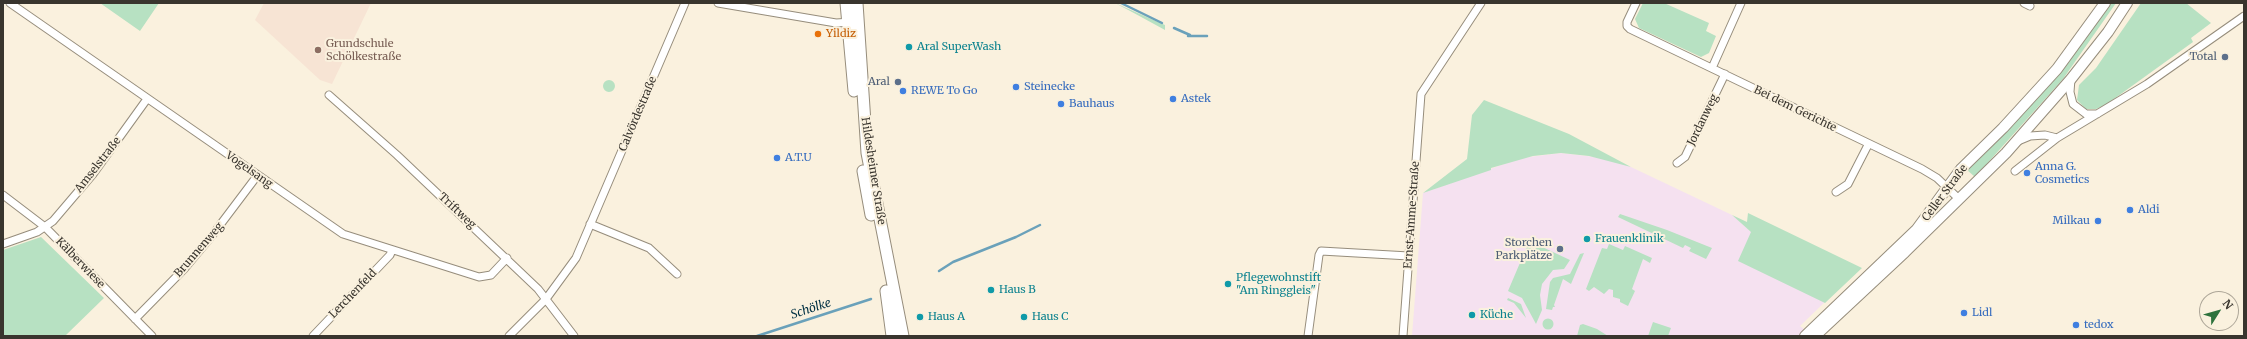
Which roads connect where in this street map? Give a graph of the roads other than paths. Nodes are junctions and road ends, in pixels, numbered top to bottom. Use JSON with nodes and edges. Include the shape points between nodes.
{"nodes":[{"id":1,"x":10,"y":3,"type":"edge"},
{"id":2,"x":685,"y":3,"type":"edge"},
{"id":3,"x":718,"y":3,"type":"edge"},
{"id":4,"x":1481,"y":3,"type":"edge"},
{"id":5,"x":1636,"y":3,"type":"edge"},
{"id":6,"x":1741,"y":3,"type":"edge"},
{"id":7,"x":2105,"y":3,"type":"edge"},
{"id":8,"x":2127,"y":3,"type":"edge"},
{"id":9,"x":853,"y":4,"type":"edge"},
{"id":10,"x":2244,"y":16,"type":"edge"},
{"id":11,"x":853,"y":22,"type":"junction"},
{"id":12,"x":1712,"y":68,"type":"junction"},
{"id":13,"x":1726,"y":74,"type":"junction"},
{"id":14,"x":2071,"y":79,"type":"junction"},
{"id":15,"x":329,"y":95,"type":"dead end"},
{"id":16,"x":147,"y":99,"type":"junction"},
{"id":17,"x":2099,"y":114,"type":"junction"},
{"id":18,"x":2057,"y":138,"type":"junction"},
{"id":19,"x":2016,"y":142,"type":"junction"},
{"id":20,"x":1868,"y":145,"type":"junction"},
{"id":21,"x":1677,"y":162,"type":"dead end"},
{"id":22,"x":2015,"y":171,"type":"dead end"},
{"id":23,"x":257,"y":176,"type":"junction"},
{"id":24,"x":1947,"y":187,"type":"junction"},
{"id":25,"x":1836,"y":192,"type":"dead end"},
{"id":26,"x":3,"y":195,"type":"edge"},
{"id":27,"x":1959,"y":199,"type":"junction"},
{"id":28,"x":590,"y":224,"type":"junction"},
{"id":29,"x":45,"y":227,"type":"junction"},
{"id":30,"x":3,"y":244,"type":"edge"},
{"id":31,"x":392,"y":250,"type":"junction"},
{"id":32,"x":1409,"y":256,"type":"junction"},
{"id":33,"x":507,"y":258,"type":"junction"},
{"id":34,"x":677,"y":274,"type":"dead end"},
{"id":35,"x":546,"y":299,"type":"junction"},
{"id":36,"x":135,"y":319,"type":"junction"},
{"id":37,"x":152,"y":336,"type":"edge"},
{"id":38,"x":313,"y":336,"type":"edge"},
{"id":39,"x":509,"y":336,"type":"edge"},
{"id":40,"x":574,"y":336,"type":"edge"},
{"id":41,"x":892,"y":336,"type":"edge"},
{"id":42,"x":903,"y":336,"type":"edge"},
{"id":43,"x":1308,"y":336,"type":"edge"},
{"id":44,"x":1403,"y":336,"type":"edge"},
{"id":45,"x":1805,"y":336,"type":"edge"},
{"id":46,"x":1815,"y":336,"type":"edge"}],
"edges":[{"from":1,"to":16,"type":"street","name":"Vogelsang"},
{"from":2,"to":28,"type":"street","name":"Calvördestraße"},
{"from":3,"to":11,"type":"street","via":[[836,23]]},
{"from":4,"to":32,"type":"street","name":"Ernst-Amme-Straße","via":[[1421,94]]},
{"from":5,"to":12,"type":"street","name":"Bei dem Gerichte","via":[[1628,26]]},
{"from":6,"to":12,"type":"street"},
{"from":7,"to":24,"type":"main road","name":"Celler Straße","via":[[2038,91],[1961,169]]},
{"from":8,"to":14,"type":"main road","name":"Celler Straße"},
{"from":9,"to":11,"type":"main road","name":"Hildesheimer Straße"},
{"from":10,"to":17,"type":"street","via":[[2147,84]]},
{"from":11,"to":41,"type":"main road","name":"Hildesheimer Straße","via":[[863,173]]},
{"from":11,"to":42,"type":"main road","name":"Hildesheimer Straße","via":[[868,153]]},
{"from":12,"to":13,"type":"street","name":"Bei dem Gerichte"},
{"from":13,"to":20,"type":"street","name":"Bei dem Gerichte"},
{"from":13,"to":21,"type":"street","name":"Jordanweg","via":[[1685,158]]},
{"from":14,"to":17,"type":"street","via":[[2071,98],[2077,109],[2086,114]]},
{"from":14,"to":19,"type":"main road","name":"Celler Straße"},
{"from":15,"to":33,"type":"street","name":"Triftweg"},
{"from":16,"to":23,"type":"street","name":"Vogelsang"},
{"from":16,"to":29,"type":"street","name":"Amselstraße","via":[[93,174]]},
{"from":17,"to":18,"type":"street"},
{"from":18,"to":19,"type":"street","name":"Celler Straße","via":[[2045,135],[2030,136]]},
{"from":18,"to":22,"type":"street"},
{"from":19,"to":27,"type":"main road","name":"Celler Straße"},
{"from":20,"to":24,"type":"street","name":"Bei dem Gerichte","via":[[1922,169]]},
{"from":20,"to":25,"type":"street","via":[[1848,184]]},
{"from":23,"to":31,"type":"street","name":"Vogelsang","via":[[343,234]]},
{"from":23,"to":36,"type":"street","name":"Brunnenweg","via":[[214,234]]},
{"from":24,"to":27,"type":"street","name":"Bei dem Gerichte"},
{"from":24,"to":45,"type":"main road","name":"Celler Straße","via":[[1907,240]]},
{"from":26,"to":29,"type":"street","name":"Kälberwiese"},
{"from":27,"to":46,"type":"main road","name":"Celler Straße"},
{"from":28,"to":34,"type":"street","via":[[649,248]]},
{"from":28,"to":35,"type":"street","name":"Calvördestraße","via":[[576,258]]},
{"from":29,"to":30,"type":"street"},
{"from":29,"to":36,"type":"street","name":"Kälberwiese"},
{"from":31,"to":33,"type":"street","name":"Vogelsang","via":[[479,278],[491,275]]},
{"from":31,"to":38,"type":"street","name":"Lerchenfeld"},
{"from":32,"to":43,"type":"street","via":[[1321,252]]},
{"from":32,"to":44,"type":"street","name":"Ernst-Amme-Straße"},
{"from":33,"to":35,"type":"street","name":"Triftweg"},
{"from":35,"to":39,"type":"street","name":"Calvördestraße"},
{"from":35,"to":40,"type":"street","name":"Triftweg"},
{"from":36,"to":37,"type":"street","name":"Kälberwiese"}]}
